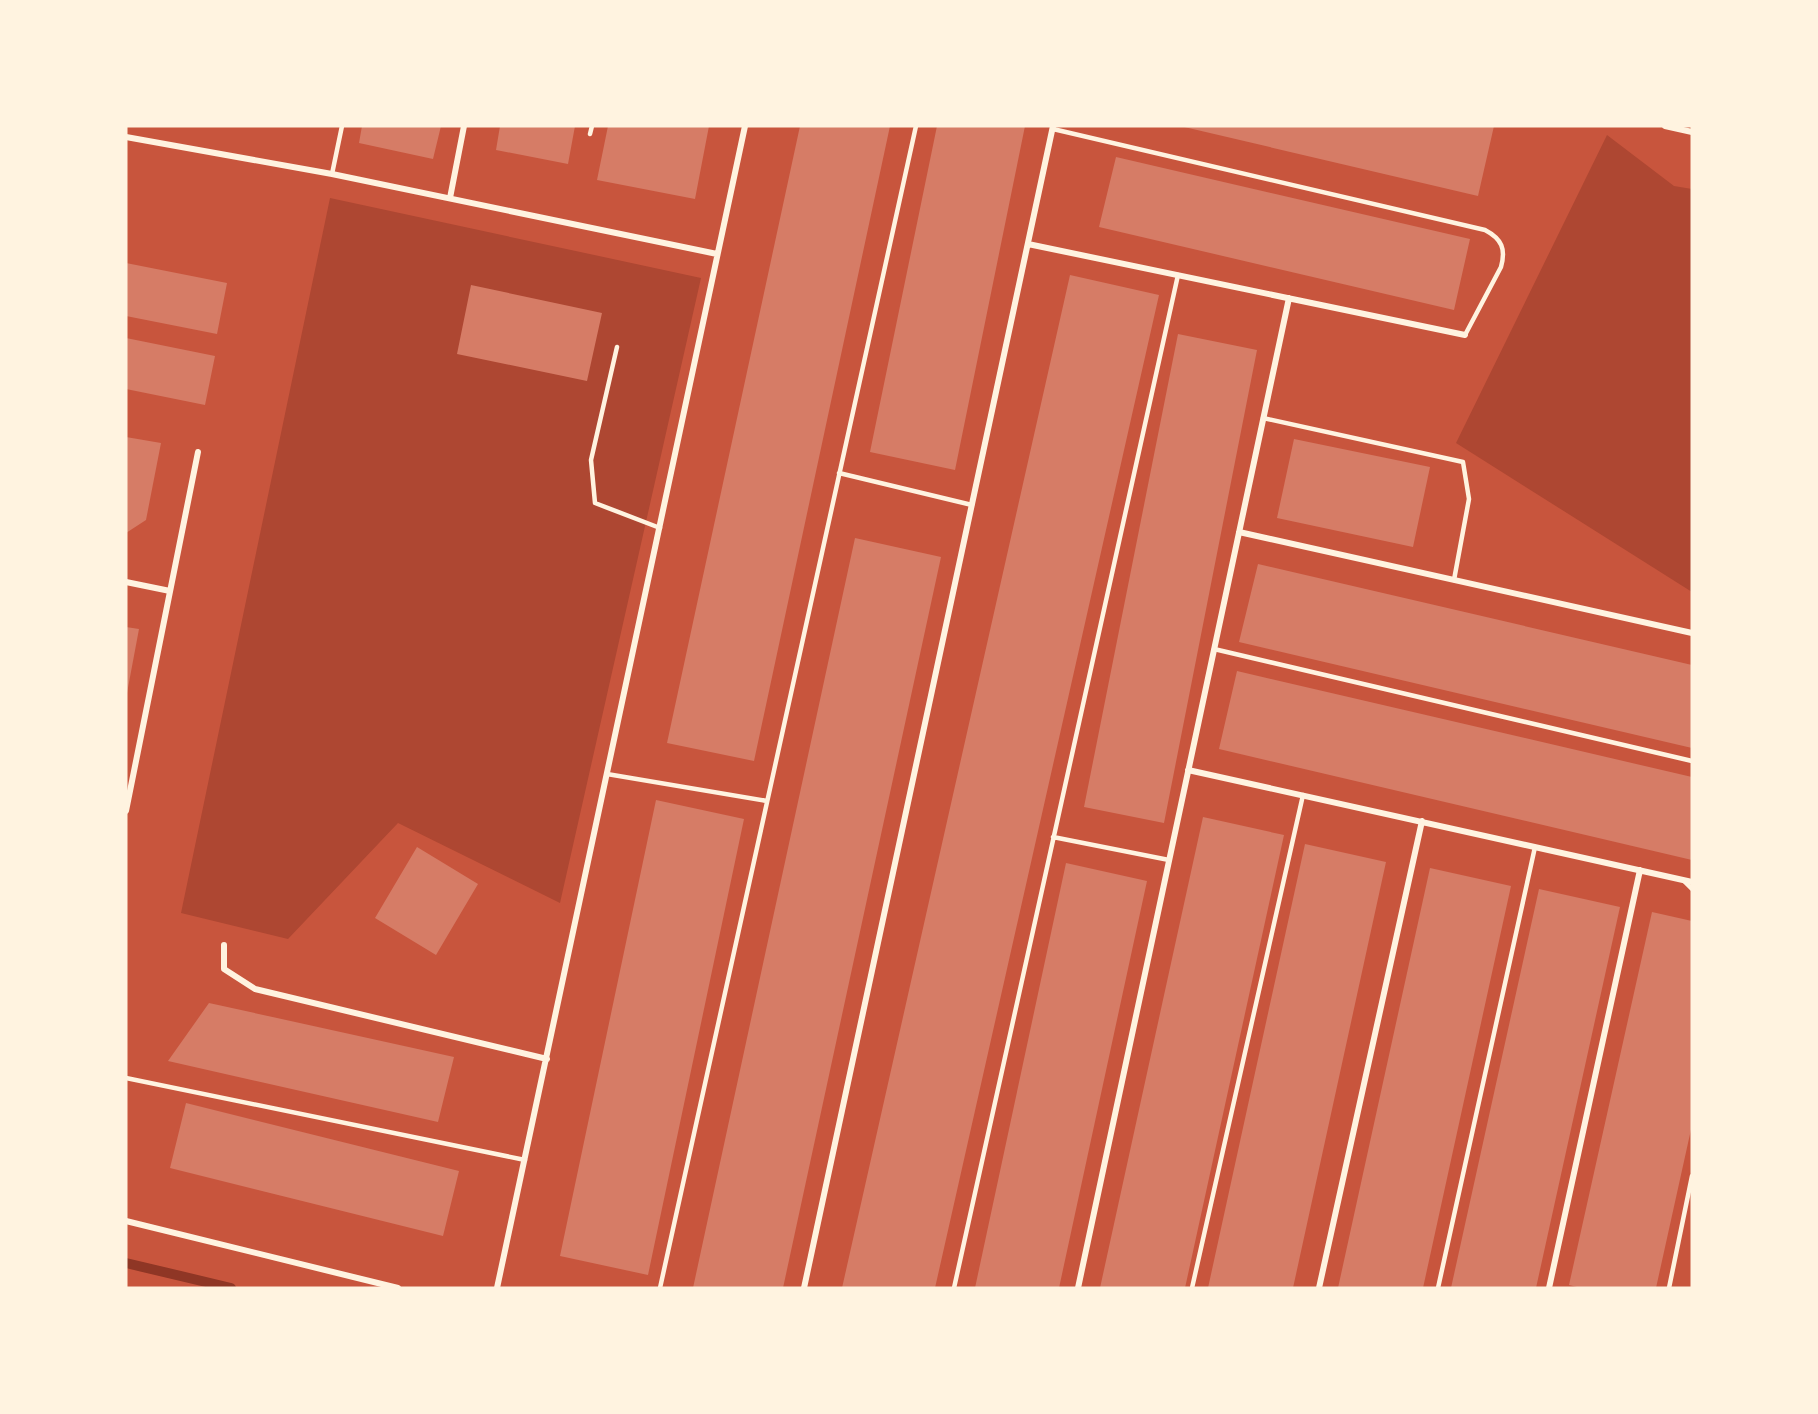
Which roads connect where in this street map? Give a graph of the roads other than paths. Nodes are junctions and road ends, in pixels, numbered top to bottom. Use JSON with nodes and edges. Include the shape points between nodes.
{"nodes":[{"id":1,"x":342,"y":126,"type":"edge"},
{"id":2,"x":464,"y":126,"type":"edge"},
{"id":3,"x":592,"y":126,"type":"edge"},
{"id":4,"x":745,"y":126,"type":"edge"},
{"id":5,"x":916,"y":126,"type":"edge"},
{"id":6,"x":1665,"y":126,"type":"edge"},
{"id":7,"x":1053,"y":127,"type":"edge"},
{"id":8,"x":1692,"y":132,"type":"edge"},
{"id":9,"x":590,"y":134,"type":"dead end"},
{"id":10,"x":126,"y":137,"type":"edge"},
{"id":11,"x":332,"y":174,"type":"junction"},
{"id":12,"x":450,"y":198,"type":"junction"},
{"id":13,"x":1028,"y":244,"type":"junction"},
{"id":14,"x":717,"y":254,"type":"junction"},
{"id":15,"x":1178,"y":275,"type":"junction"},
{"id":16,"x":1289,"y":298,"type":"junction"},
{"id":17,"x":1465,"y":335,"type":"joint"},
{"id":18,"x":617,"y":346,"type":"dead end"},
{"id":19,"x":1263,"y":418,"type":"junction"},
{"id":20,"x":198,"y":452,"type":"dead end"},
{"id":21,"x":839,"y":473,"type":"junction"},
{"id":22,"x":972,"y":505,"type":"junction"},
{"id":23,"x":660,"y":528,"type":"junction"},
{"id":24,"x":1239,"y":531,"type":"junction"},
{"id":25,"x":1454,"y":580,"type":"junction"},
{"id":26,"x":126,"y":582,"type":"edge"},
{"id":27,"x":170,"y":591,"type":"junction"},
{"id":28,"x":1692,"y":633,"type":"edge"},
{"id":29,"x":1214,"y":649,"type":"junction"},
{"id":30,"x":1692,"y":761,"type":"edge"},
{"id":31,"x":1188,"y":770,"type":"junction"},
{"id":32,"x":607,"y":774,"type":"junction"},
{"id":33,"x":1304,"y":795,"type":"junction"},
{"id":34,"x":767,"y":801,"type":"junction"},
{"id":35,"x":126,"y":811,"type":"edge"},
{"id":36,"x":1422,"y":822,"type":"junction"},
{"id":37,"x":1053,"y":837,"type":"junction"},
{"id":38,"x":1535,"y":847,"type":"junction"},
{"id":39,"x":1169,"y":860,"type":"junction"},
{"id":40,"x":1640,"y":870,"type":"junction"},
{"id":41,"x":1683,"y":880,"type":"junction"},
{"id":42,"x":1692,"y":882,"type":"edge"},
{"id":43,"x":1692,"y":889,"type":"edge"},
{"id":44,"x":224,"y":945,"type":"dead end"},
{"id":45,"x":547,"y":1059,"type":"junction"},
{"id":46,"x":126,"y":1078,"type":"edge"},
{"id":47,"x":525,"y":1160,"type":"junction"},
{"id":48,"x":1692,"y":1176,"type":"edge"},
{"id":49,"x":126,"y":1221,"type":"edge"},
{"id":50,"x":399,"y":1288,"type":"edge"},
{"id":51,"x":498,"y":1288,"type":"edge"},
{"id":52,"x":660,"y":1288,"type":"edge"},
{"id":53,"x":804,"y":1288,"type":"edge"},
{"id":54,"x":954,"y":1288,"type":"edge"},
{"id":55,"x":1078,"y":1288,"type":"edge"},
{"id":56,"x":1192,"y":1288,"type":"edge"},
{"id":57,"x":1319,"y":1288,"type":"edge"},
{"id":58,"x":1438,"y":1288,"type":"edge"},
{"id":59,"x":1549,"y":1288,"type":"edge"},
{"id":60,"x":1669,"y":1288,"type":"edge"}],
"edges":[{"from":1,"to":11,"type":"lane"},
{"from":2,"to":12,"type":"street"},
{"from":3,"to":9,"type":"lane"},
{"from":4,"to":14,"type":"street"},
{"from":5,"to":21,"type":"lane"},
{"from":6,"to":8,"type":"street"},
{"from":7,"to":13,"type":"street"},
{"from":7,"to":17,"type":"lane","via":[[1495,235],[1502,244],[1501,267]]},
{"from":10,"to":11,"type":"street"},
{"from":11,"to":12,"type":"street"},
{"from":12,"to":14,"type":"street"},
{"from":13,"to":15,"type":"street"},
{"from":13,"to":22,"type":"street"},
{"from":14,"to":23,"type":"street"},
{"from":15,"to":16,"type":"street"},
{"from":15,"to":37,"type":"lane"},
{"from":16,"to":17,"type":"street"},
{"from":16,"to":19,"type":"street"},
{"from":18,"to":23,"type":"lane","via":[[591,460],[595,503]]},
{"from":19,"to":24,"type":"street"},
{"from":19,"to":25,"type":"lane","via":[[1463,462],[1469,499]]},
{"from":20,"to":27,"type":"street"},
{"from":21,"to":22,"type":"lane"},
{"from":21,"to":34,"type":"lane"},
{"from":22,"to":53,"type":"street"},
{"from":23,"to":32,"type":"street"},
{"from":24,"to":25,"type":"street"},
{"from":24,"to":29,"type":"street"},
{"from":25,"to":28,"type":"street"},
{"from":26,"to":27,"type":"street"},
{"from":27,"to":35,"type":"street"},
{"from":29,"to":30,"type":"lane"},
{"from":29,"to":31,"type":"street"},
{"from":31,"to":33,"type":"street"},
{"from":31,"to":39,"type":"street"},
{"from":32,"to":34,"type":"lane"},
{"from":32,"to":45,"type":"street"},
{"from":33,"to":36,"type":"street"},
{"from":33,"to":56,"type":"lane"},
{"from":34,"to":52,"type":"lane"},
{"from":36,"to":38,"type":"street"},
{"from":36,"to":57,"type":"street"},
{"from":37,"to":39,"type":"lane"},
{"from":37,"to":54,"type":"lane"},
{"from":38,"to":40,"type":"street"},
{"from":38,"to":58,"type":"lane"},
{"from":39,"to":55,"type":"street"},
{"from":40,"to":41,"type":"street"},
{"from":40,"to":59,"type":"street"},
{"from":41,"to":42,"type":"street"},
{"from":41,"to":43,"type":"lane"},
{"from":44,"to":45,"type":"street","via":[[224,969],[255,989]]},
{"from":45,"to":47,"type":"street"},
{"from":46,"to":47,"type":"lane"},
{"from":47,"to":51,"type":"street"},
{"from":48,"to":60,"type":"lane"},
{"from":49,"to":50,"type":"street"}]}
